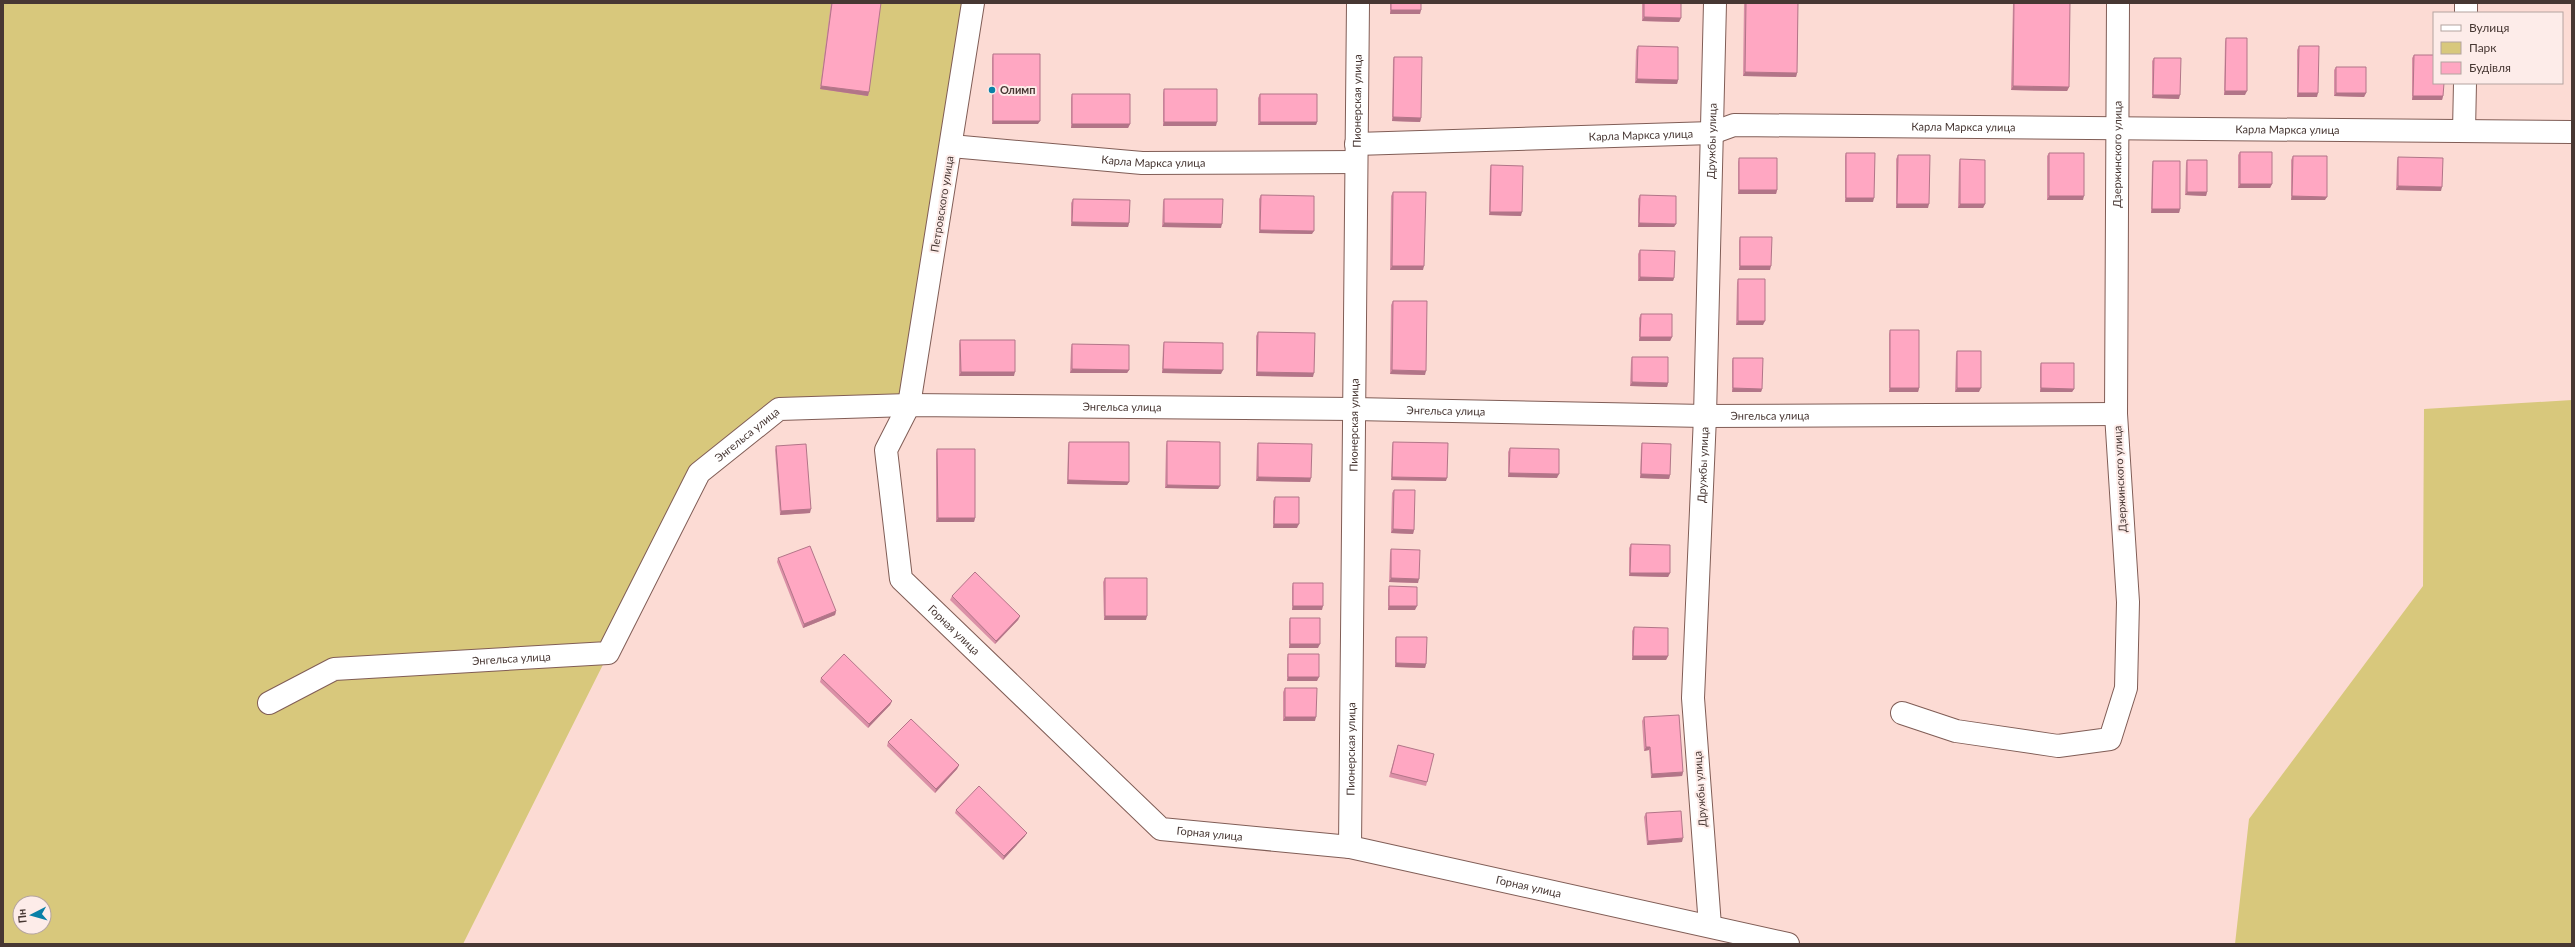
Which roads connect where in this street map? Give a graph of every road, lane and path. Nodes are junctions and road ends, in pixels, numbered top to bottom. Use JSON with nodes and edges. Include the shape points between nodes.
{"nodes":[{"id":1,"x":973,"y":3,"type":"edge"},
{"id":2,"x":1358,"y":3,"type":"edge"},
{"id":3,"x":1715,"y":3,"type":"edge"},
{"id":4,"x":2118,"y":3,"type":"edge"},
{"id":5,"x":2465,"y":84,"type":"edge"},
{"id":6,"x":2118,"y":130,"type":"junction"},
{"id":7,"x":2464,"y":131,"type":"junction"},
{"id":8,"x":2572,"y":132,"type":"edge"},
{"id":9,"x":1712,"y":133,"type":"junction"},
{"id":10,"x":951,"y":146,"type":"junction"},
{"id":11,"x":1356,"y":153,"type":"junction"},
{"id":12,"x":909,"y":405,"type":"junction"},
{"id":13,"x":1354,"y":409,"type":"junction"},
{"id":14,"x":2116,"y":414,"type":"junction"},
{"id":15,"x":1705,"y":416,"type":"junction"},
{"id":16,"x":269,"y":703,"type":"dead end"},
{"id":17,"x":1902,"y":713,"type":"dead end"},
{"id":18,"x":1350,"y":847,"type":"junction"},
{"id":19,"x":1710,"y":926,"type":"junction"},
{"id":20,"x":1788,"y":944,"type":"edge"}],
"edges":[{"from":1,"to":10,"type":"street","name":"Петровского улица"},
{"from":2,"to":11,"type":"street","name":"Пионерская улица"},
{"from":3,"to":9,"type":"street","name":"Дружбы улица"},
{"from":4,"to":6,"type":"street","name":"Дзержинского улица"},
{"from":5,"to":7,"type":"street"},
{"from":6,"to":7,"type":"street","name":"Карла Маркса улица"},
{"from":6,"to":9,"type":"street","name":"Карла Маркса улица","via":[[1734,125]]},
{"from":6,"to":14,"type":"street","name":"Дзержинского улица"},
{"from":7,"to":8,"type":"street","name":"Карла Маркса улица"},
{"from":9,"to":11,"type":"street","name":"Карла Маркса улица"},
{"from":9,"to":15,"type":"street","name":"Дружбы улица"},
{"from":10,"to":11,"type":"street","name":"Карла Маркса улица","via":[[1142,163]]},
{"from":10,"to":12,"type":"street","name":"Петровского улица"},
{"from":11,"to":13,"type":"street","name":"Пионерская улица"},
{"from":12,"to":13,"type":"street","name":"Энгельса улица"},
{"from":12,"to":16,"type":"street","name":"Энгельса улица","via":[[779,408],[699,473],[608,653],[334,669]]},
{"from":12,"to":18,"type":"street","name":"Горная улица","via":[[886,450],[901,579],[1161,829]]},
{"from":13,"to":15,"type":"street","name":"Энгельса улица"},
{"from":13,"to":18,"type":"street","name":"Пионерская улица"},
{"from":14,"to":15,"type":"street","name":"Энгельса улица"},
{"from":14,"to":17,"type":"street","name":"Дзержинского улица","via":[[2128,602],[2126,688],[2110,740],[2058,746],[1956,731]]},
{"from":15,"to":19,"type":"street","name":"Дружбы улица","via":[[1693,698]]},
{"from":18,"to":19,"type":"street","name":"Горная улица"},
{"from":19,"to":20,"type":"street","name":"Горная улица"}]}
